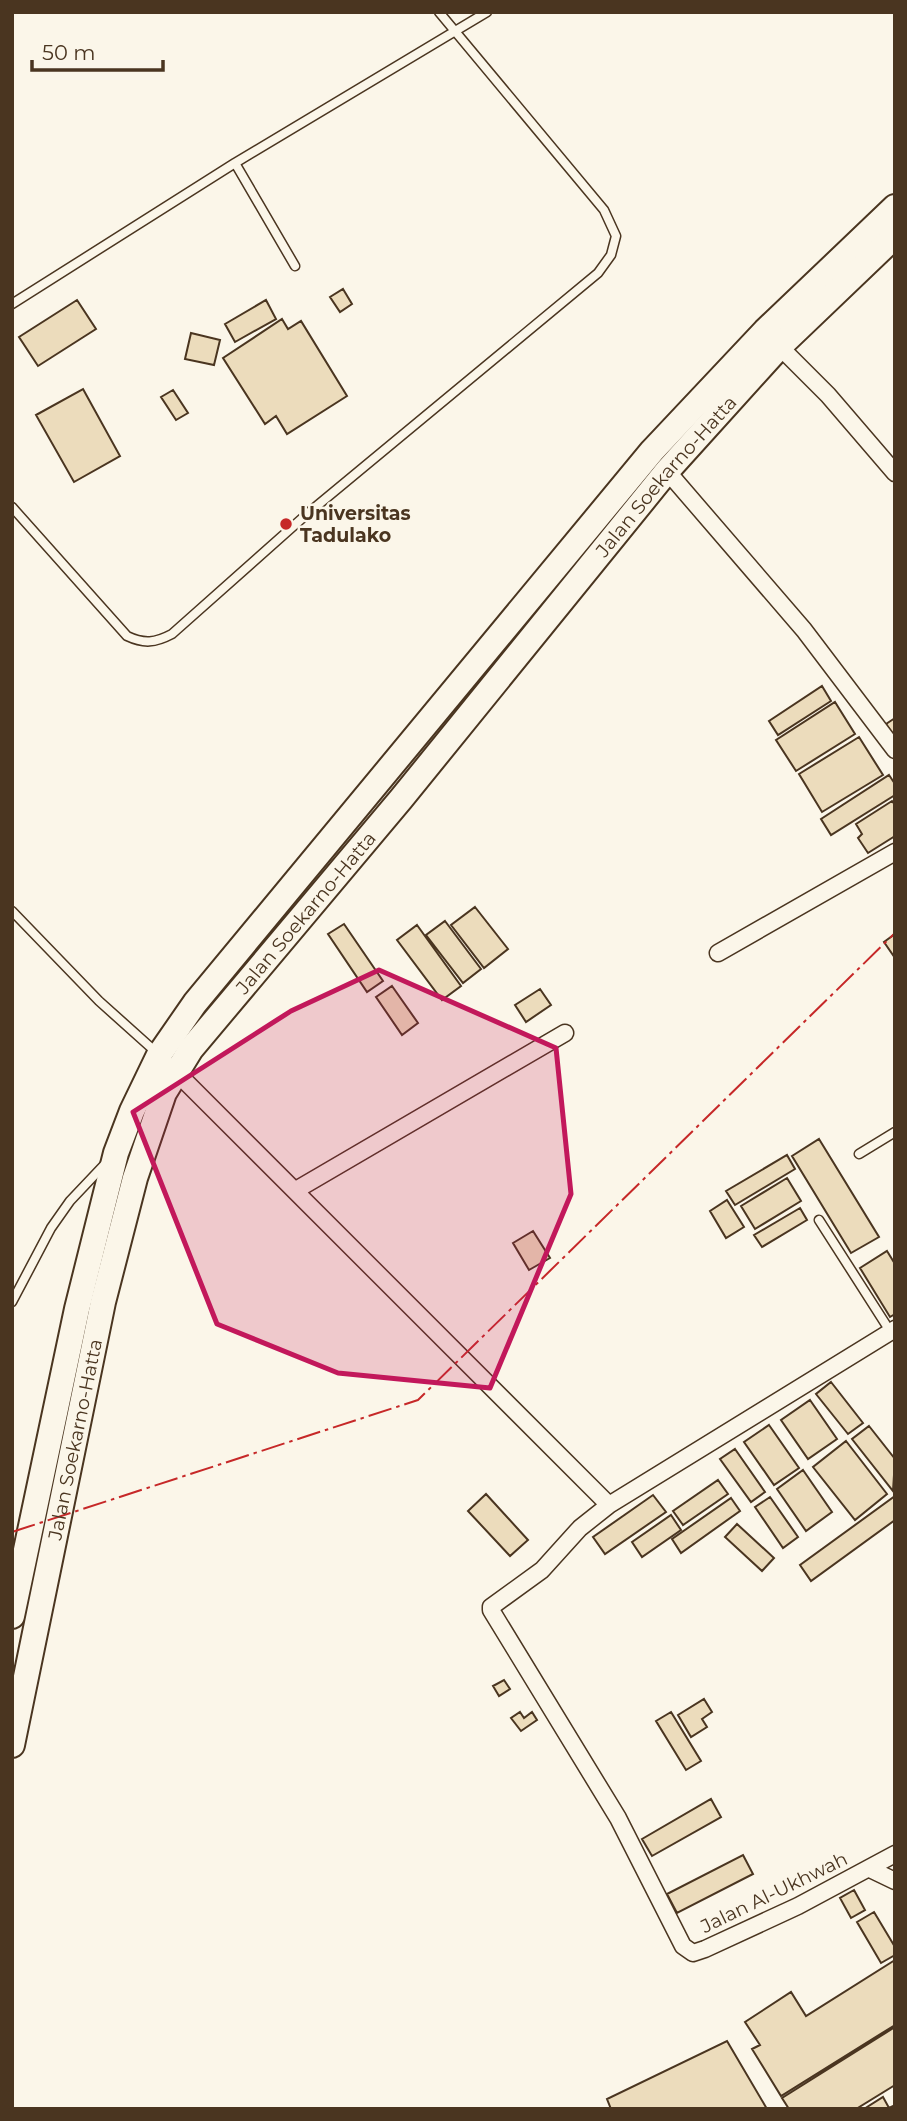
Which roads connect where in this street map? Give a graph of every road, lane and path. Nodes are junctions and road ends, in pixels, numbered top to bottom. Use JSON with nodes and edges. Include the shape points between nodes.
{"nodes":[{"id":1,"x":439,"y":12,"type":"edge"},
{"id":2,"x":487,"y":12,"type":"edge"},
{"id":3,"x":455,"y":32,"type":"junction"},
{"id":4,"x":235,"y":163,"type":"junction"},
{"id":5,"x":895,"y":207,"type":"edge"},
{"id":6,"x":895,"y":236,"type":"edge"},
{"id":7,"x":295,"y":266,"type":"dead end"},
{"id":8,"x":12,"y":304,"type":"edge"},
{"id":9,"x":773,"y":339,"type":"junction"},
{"id":10,"x":667,"y":471,"type":"junction"},
{"id":11,"x":895,"y":473,"type":"edge"},
{"id":12,"x":12,"y":507,"type":"edge"},
{"id":13,"x":895,"y":750,"type":"edge"},
{"id":14,"x":895,"y":852,"type":"edge"},
{"id":15,"x":12,"y":911,"type":"edge"},
{"id":16,"x":718,"y":953,"type":"dead end"},
{"id":17,"x":565,"y":1033,"type":"dead end"},
{"id":18,"x":167,"y":1063,"type":"junction"},
{"id":19,"x":895,"y":1132,"type":"edge"},
{"id":20,"x":116,"y":1153,"type":"junction"},
{"id":21,"x":859,"y":1154,"type":"dead end"},
{"id":22,"x":296,"y":1190,"type":"junction"},
{"id":23,"x":819,"y":1220,"type":"dead end"},
{"id":24,"x":12,"y":1302,"type":"edge"},
{"id":25,"x":892,"y":1330,"type":"edge"},
{"id":26,"x":609,"y":1505,"type":"junction"},
{"id":27,"x":12,"y":1616,"type":"edge"},
{"id":28,"x":19,"y":1669,"type":"edge"},
{"id":29,"x":12,"y":1745,"type":"edge"},
{"id":30,"x":895,"y":1854,"type":"edge"},
{"id":31,"x":870,"y":1869,"type":"junction"},
{"id":32,"x":895,"y":1881,"type":"edge"}],
"edges":[{"from":1,"to":3,"type":"lane"},
{"from":2,"to":3,"type":"lane"},
{"from":3,"to":4,"type":"lane"},
{"from":3,"to":12,"type":"lane","via":[[604,210],[616,236],[611,255],[598,272],[307,514],[172,634],[158,641],[141,643],[127,636]]},
{"from":4,"to":7,"type":"lane"},
{"from":4,"to":8,"type":"lane"},
{"from":5,"to":9,"type":"main road","name":"Jalan Soekarno-Hatta"},
{"from":6,"to":9,"type":"main road","name":"Jalan Soekarno-Hatta"},
{"from":9,"to":10,"type":"main road","name":"Jalan Soekarno-Hatta"},
{"from":9,"to":11,"type":"street"},
{"from":9,"to":18,"type":"main road","name":"Jalan Soekarno-Hatta","via":[[652,451],[195,1003]]},
{"from":10,"to":13,"type":"street","via":[[804,630]]},
{"from":10,"to":18,"type":"main road","name":"Jalan Soekarno-Hatta","via":[[191,1049]]},
{"from":14,"to":16,"type":"street"},
{"from":15,"to":18,"type":"lane"},
{"from":17,"to":22,"type":"street"},
{"from":18,"to":20,"type":"main road","name":"Jalan Soekarno-Hatta","via":[[132,1111]]},
{"from":18,"to":22,"type":"street"},
{"from":18,"to":28,"type":"main road","name":"Jalan Soekarno-Hatta","via":[[164,1093],[135,1178],[103,1302]]},
{"from":19,"to":21,"type":"lane"},
{"from":20,"to":24,"type":"lane","via":[[70,1201]]},
{"from":20,"to":27,"type":"main road","name":"Jalan Soekarno-Hatta","via":[[77,1309]]},
{"from":22,"to":26,"type":"street"},
{"from":23,"to":25,"type":"lane"},
{"from":25,"to":26,"type":"street"},
{"from":26,"to":31,"type":"street","name":"Jalan Al-Ukhwah","via":[[580,1528],[542,1570],[490,1609],[618,1818],[683,1946],[693,1952]]},
{"from":28,"to":29,"type":"main road","name":"Jalan Soekarno-Hatta"},
{"from":30,"to":31,"type":"street","name":"Jalan Al-Ukhwah"},
{"from":31,"to":32,"type":"street"}]}
